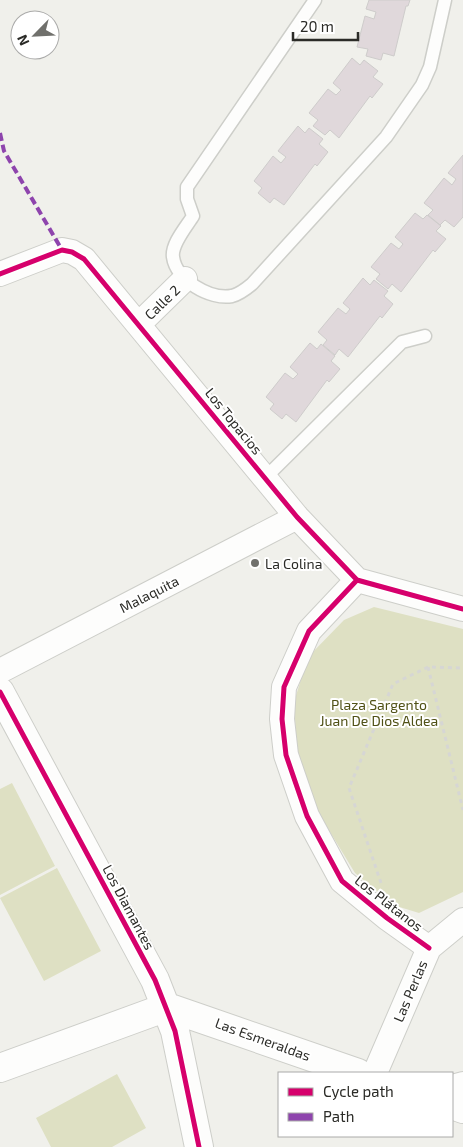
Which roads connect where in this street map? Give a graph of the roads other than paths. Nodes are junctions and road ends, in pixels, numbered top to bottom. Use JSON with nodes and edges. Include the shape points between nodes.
{"nodes":[{"id":1,"x":315,"y":0,"type":"edge"},
{"id":2,"x":445,"y":0,"type":"edge"},
{"id":3,"x":0,"y":274,"type":"edge"},
{"id":4,"x":185,"y":280,"type":"junction"},
{"id":5,"x":139,"y":324,"type":"junction"},
{"id":6,"x":425,"y":336,"type":"dead end"},
{"id":7,"x":265,"y":478,"type":"junction"},
{"id":8,"x":297,"y":517,"type":"junction"},
{"id":9,"x":357,"y":580,"type":"junction"},
{"id":10,"x":463,"y":609,"type":"edge"},
{"id":11,"x":0,"y":672,"type":"edge"},
{"id":12,"x":0,"y":692,"type":"edge"},
{"id":13,"x":463,"y":920,"type":"edge"},
{"id":14,"x":429,"y":948,"type":"junction"},
{"id":15,"x":167,"y":1007,"type":"junction"},
{"id":16,"x":0,"y":1068,"type":"edge"},
{"id":17,"x":355,"y":1072,"type":"edge"},
{"id":18,"x":374,"y":1072,"type":"edge"},
{"id":19,"x":199,"y":1147,"type":"edge"}],
"edges":[{"from":1,"to":4,"type":"lane","via":[[187,187],[193,216],[174,247],[173,256]]},
{"from":2,"to":4,"type":"lane","via":[[430,67],[422,85],[386,137],[252,284],[232,296],[220,296]]},
{"from":3,"to":5,"type":"street","name":"Los Topacios","via":[[62,250],[72,252],[84,259]]},
{"from":4,"to":5,"type":"street","name":"Calle 2"},
{"from":5,"to":7,"type":"street","name":"Los Topacios"},
{"from":6,"to":7,"type":"lane","via":[[402,342]]},
{"from":7,"to":8,"type":"street","name":"Los Topacios"},
{"from":8,"to":9,"type":"street","name":"Los Topacios"},
{"from":8,"to":11,"type":"street","name":"Malaquita"},
{"from":9,"to":10,"type":"street"},
{"from":9,"to":14,"type":"street","name":"Los Plátanos","via":[[309,631],[284,686],[282,719],[286,755],[307,816],[342,880]]},
{"from":12,"to":15,"type":"street","name":"Los Diamantes"},
{"from":13,"to":14,"type":"street","name":"Las Perlas"},
{"from":14,"to":18,"type":"street","name":"Las Perlas"},
{"from":15,"to":16,"type":"street"},
{"from":15,"to":17,"type":"street","name":"Las Esmeraldas"},
{"from":15,"to":19,"type":"street","name":"Los Diamantes"}]}
